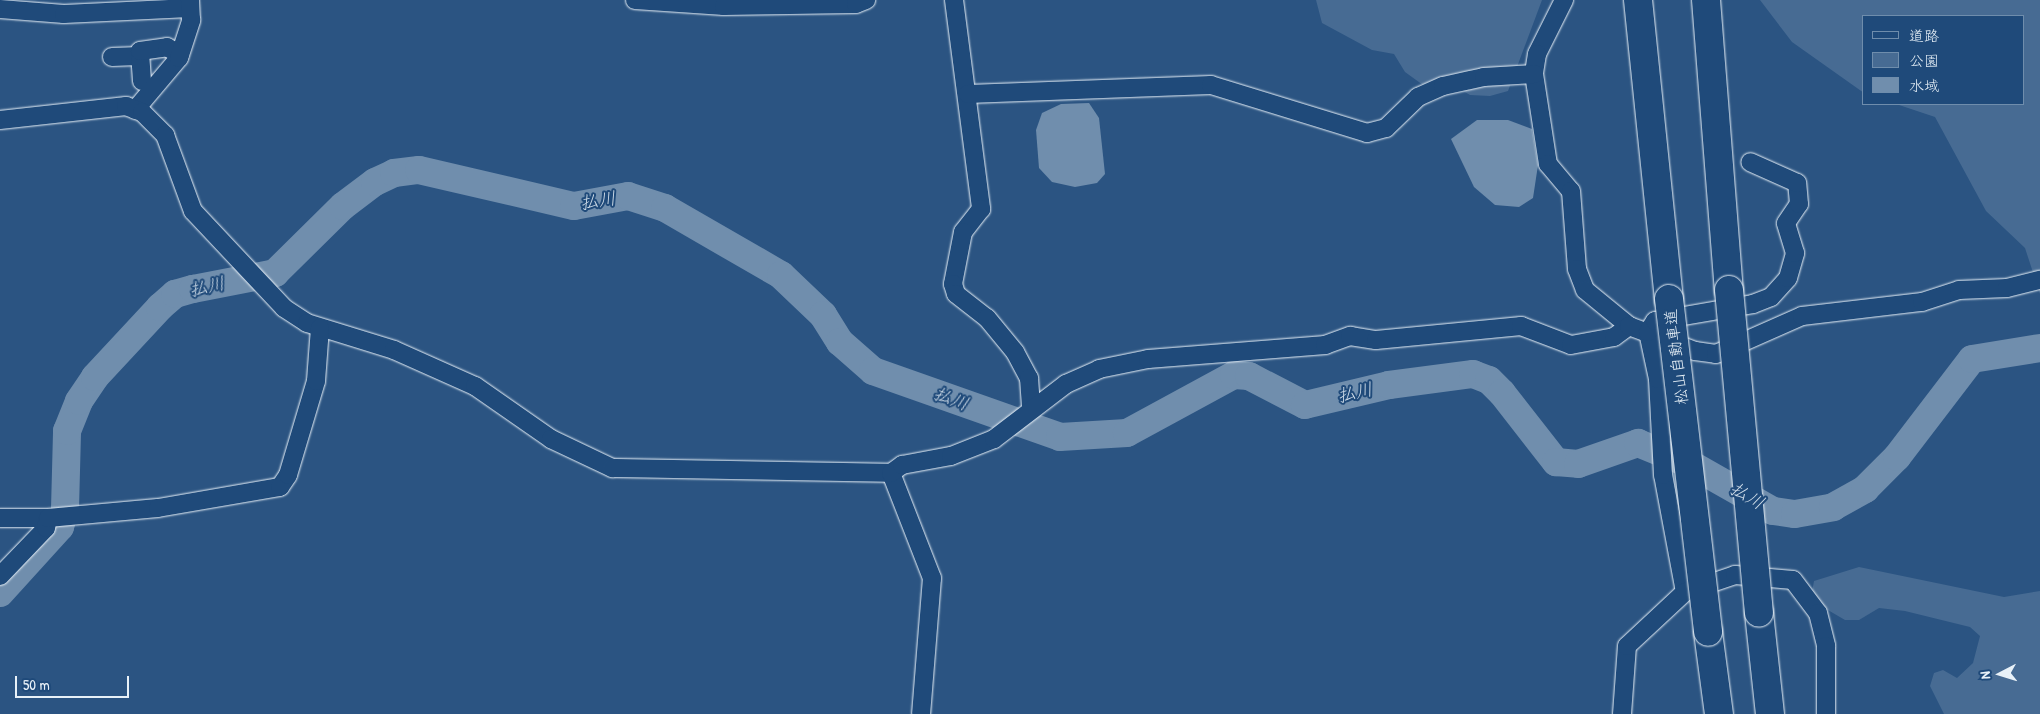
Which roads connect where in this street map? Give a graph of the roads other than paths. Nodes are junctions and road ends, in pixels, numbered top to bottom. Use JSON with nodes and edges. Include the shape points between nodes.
{"nodes":[{"id":1,"x":635,"y":0,"type":"edge"},
{"id":2,"x":866,"y":0,"type":"edge"},
{"id":3,"x":954,"y":0,"type":"edge"},
{"id":4,"x":1564,"y":0,"type":"edge"},
{"id":5,"x":1638,"y":0,"type":"edge"},
{"id":6,"x":1706,"y":0,"type":"edge"},
{"id":7,"x":190,"y":4,"type":"edge"},
{"id":8,"x":0,"y":9,"type":"edge"},
{"id":9,"x":180,"y":55,"type":"junction"},
{"id":10,"x":139,"y":56,"type":"junction"},
{"id":11,"x":112,"y":57,"type":"dead end"},
{"id":12,"x":1534,"y":74,"type":"junction"},
{"id":13,"x":142,"y":81,"type":"dead end"},
{"id":14,"x":968,"y":94,"type":"junction"},
{"id":15,"x":135,"y":110,"type":"junction"},
{"id":16,"x":0,"y":120,"type":"edge"},
{"id":17,"x":1750,"y":162,"type":"dead end"},
{"id":18,"x":2040,"y":280,"type":"edge"},
{"id":19,"x":1629,"y":326,"type":"junction"},
{"id":20,"x":320,"y":328,"type":"junction"},
{"id":21,"x":1648,"y":332,"type":"junction"},
{"id":22,"x":1032,"y":410,"type":"junction"},
{"id":23,"x":891,"y":473,"type":"junction"},
{"id":24,"x":0,"y":518,"type":"edge"},
{"id":25,"x":48,"y":518,"type":"junction"},
{"id":26,"x":0,"y":576,"type":"edge"},
{"id":27,"x":1685,"y":592,"type":"junction"},
{"id":28,"x":921,"y":714,"type":"edge"},
{"id":29,"x":1622,"y":714,"type":"edge"},
{"id":30,"x":1719,"y":714,"type":"edge"},
{"id":31,"x":1770,"y":714,"type":"edge"},
{"id":32,"x":1826,"y":714,"type":"edge"}],
"edges":[{"from":1,"to":2,"type":"street","via":[[716,6],[856,4]]},
{"from":3,"to":14,"type":"street"},
{"from":4,"to":12,"type":"street","via":[[1536,54]]},
{"from":5,"to":30,"type":"highway","name":"松山自動車道","bridge":true,"via":[[1669,299]]},
{"from":6,"to":31,"type":"highway","bridge":true,"via":[[1729,290]]},
{"from":7,"to":8,"type":"street","via":[[120,13]]},
{"from":7,"to":9,"type":"street","via":[[191,20]]},
{"from":9,"to":10,"type":"street","via":[[166,47],[142,49]]},
{"from":9,"to":15,"type":"street","via":[[170,74]]},
{"from":10,"to":11,"type":"street"},
{"from":10,"to":13,"type":"street"},
{"from":12,"to":14,"type":"street","via":[[1484,77],[1443,86],[1418,97],[1386,128],[1367,133],[1211,85]]},
{"from":12,"to":19,"type":"street","via":[[1548,164],[1571,191],[1578,269],[1585,290]]},
{"from":14,"to":22,"type":"street","via":[[982,209],[963,232],[953,284],[956,294],[987,318],[1015,352],[1029,378]]},
{"from":15,"to":16,"type":"street","via":[[126,106]]},
{"from":15,"to":20,"type":"street","via":[[165,135],[193,211],[275,299]]},
{"from":17,"to":21,"type":"street","via":[[1797,183],[1799,204],[1786,224],[1795,253],[1788,278],[1771,297],[1753,304],[1654,320]]},
{"from":18,"to":21,"type":"street","via":[[2007,288],[1959,290],[1922,302],[1802,316],[1716,354]]},
{"from":19,"to":21,"type":"street"},
{"from":19,"to":22,"type":"street","via":[[1614,337],[1571,345],[1520,326],[1376,340],[1350,336],[1325,345],[1148,359],[1098,369],[1066,384]]},
{"from":20,"to":23,"type":"street","via":[[394,350],[475,386],[551,438],[612,468]]},
{"from":20,"to":25,"type":"street","via":[[316,381],[288,475],[280,487],[158,508]]},
{"from":21,"to":27,"type":"street","via":[[1656,360],[1663,475]]},
{"from":22,"to":23,"type":"street","via":[[994,439],[951,456],[902,465]]},
{"from":23,"to":28,"type":"street","via":[[932,578]]},
{"from":24,"to":25,"type":"street"},
{"from":25,"to":26,"type":"street","via":[[41,534]]},
{"from":27,"to":29,"type":"street","via":[[1628,646]]},
{"from":27,"to":32,"type":"street","via":[[1736,575],[1793,580],[1818,613],[1824,631]]}]}
